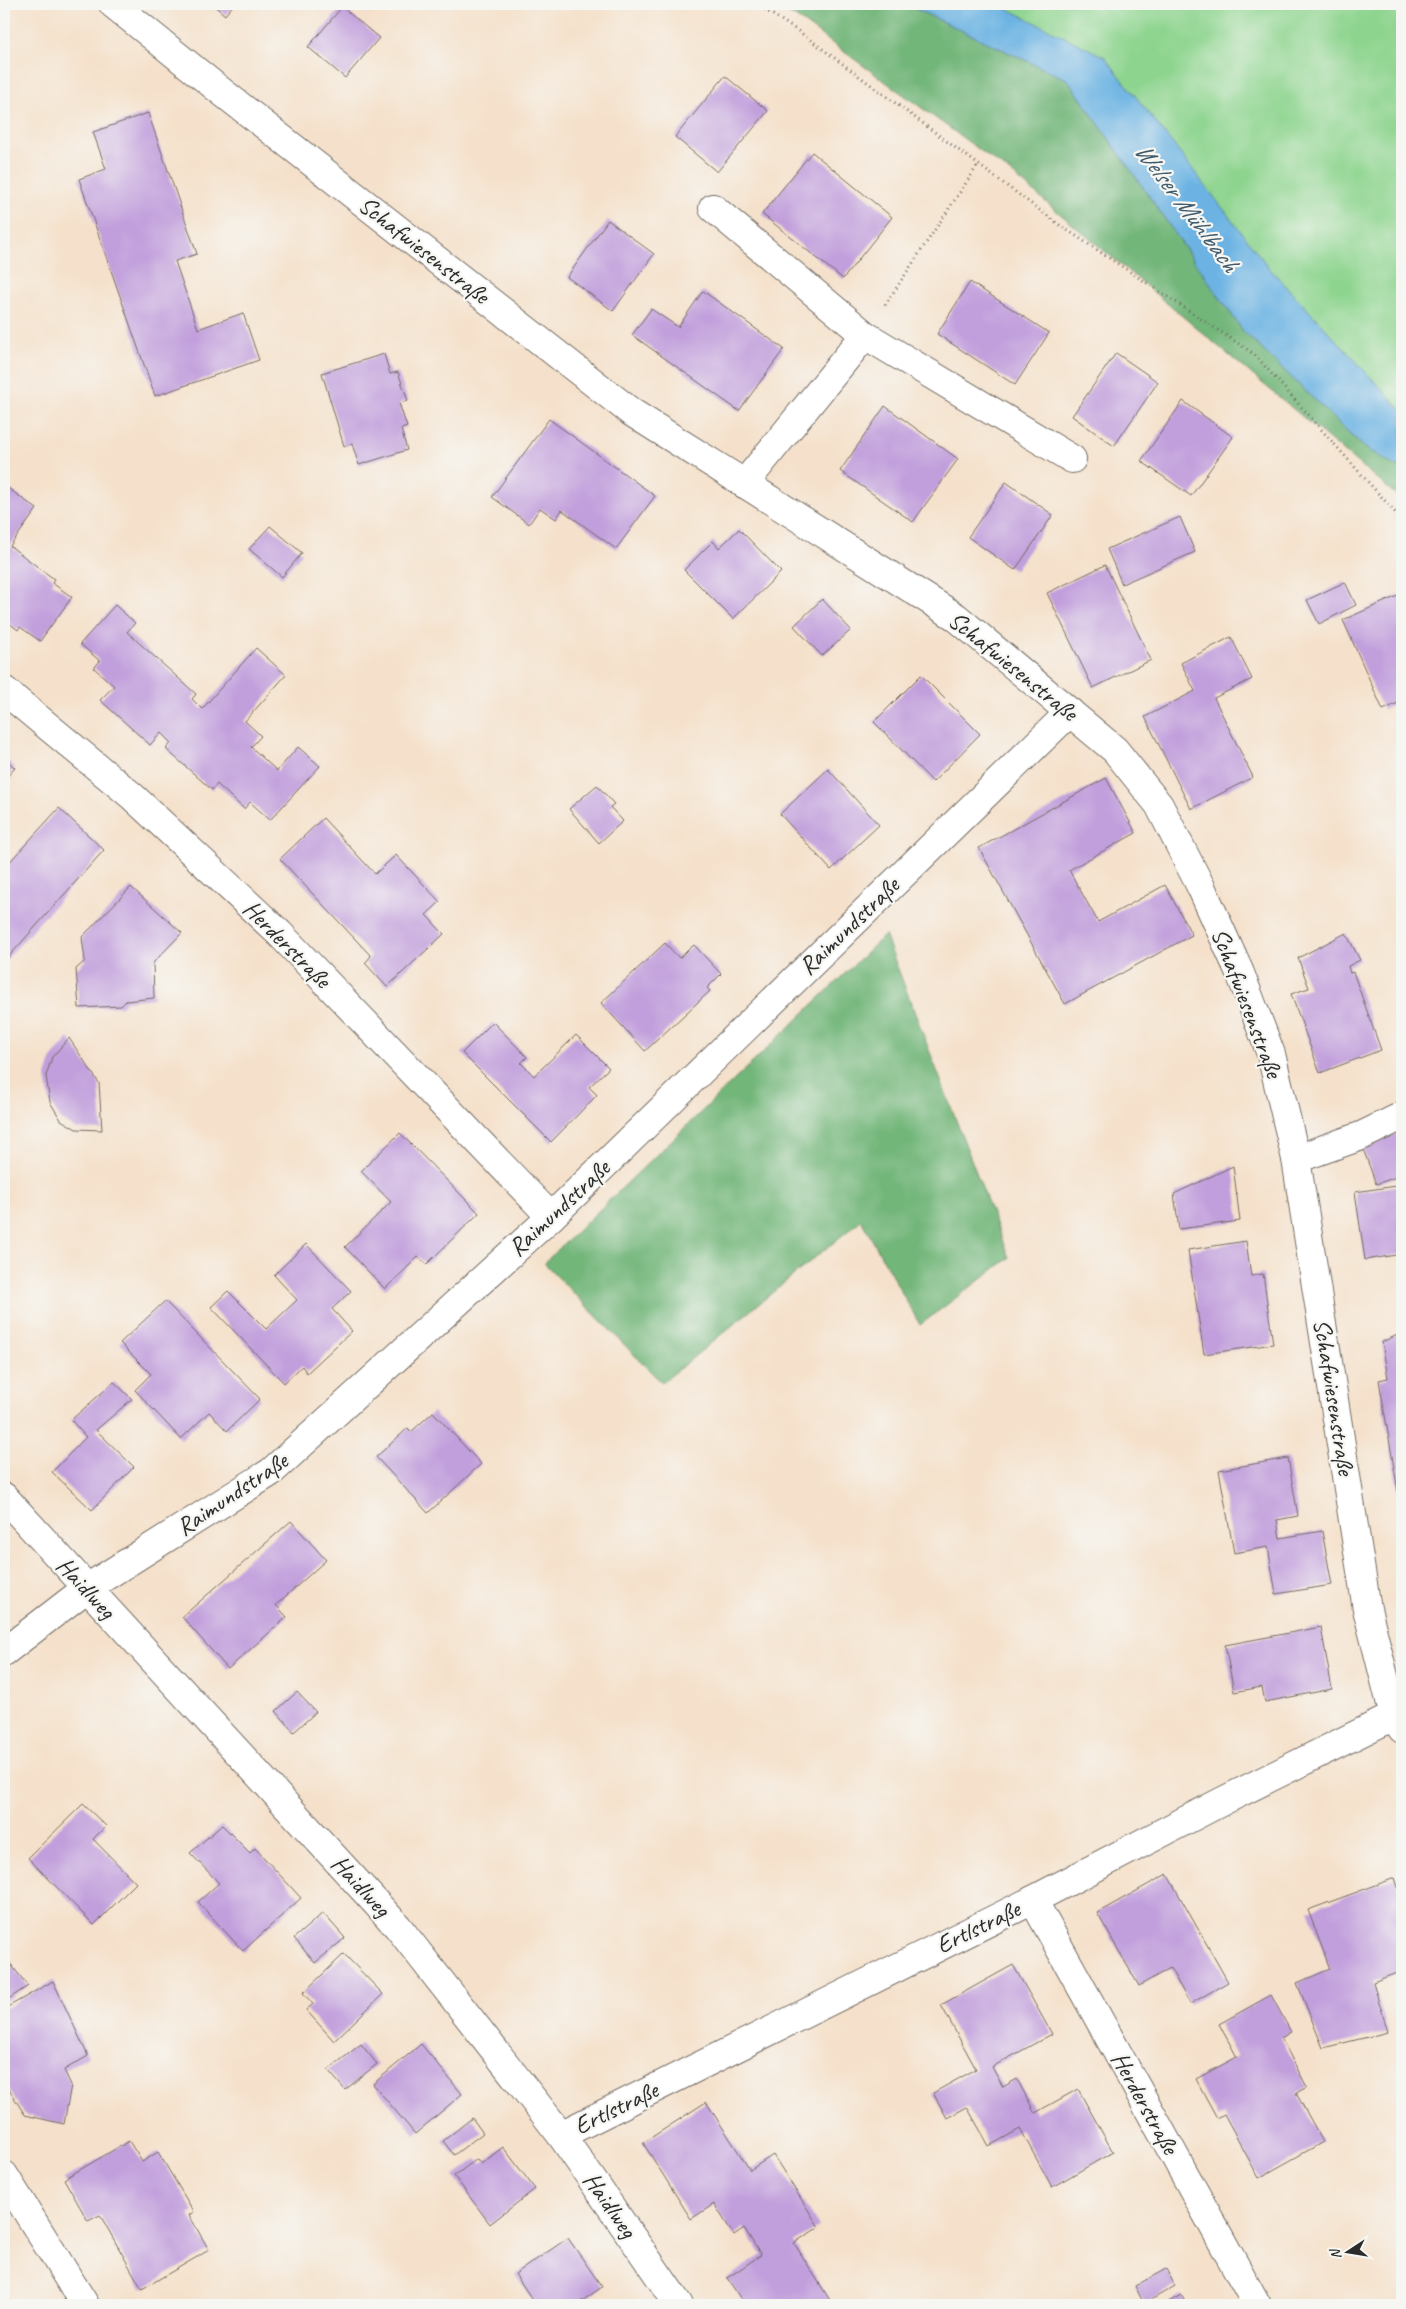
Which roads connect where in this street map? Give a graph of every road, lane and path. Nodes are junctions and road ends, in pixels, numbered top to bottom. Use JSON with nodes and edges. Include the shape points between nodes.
{"nodes":[{"id":1,"x":113,"y":4,"type":"edge"},
{"id":2,"x":756,"y":4,"type":"edge"},
{"id":3,"x":978,"y":165,"type":"junction"},
{"id":4,"x":713,"y":208,"type":"dead end"},
{"id":5,"x":865,"y":335,"type":"junction"},
{"id":6,"x":1072,"y":459,"type":"dead end"},
{"id":7,"x":744,"y":484,"type":"junction"},
{"id":8,"x":1402,"y":520,"type":"edge"},
{"id":9,"x":4,"y":690,"type":"edge"},
{"id":10,"x":1070,"y":712,"type":"junction"},
{"id":11,"x":1402,"y":1116,"type":"edge"},
{"id":12,"x":1296,"y":1159,"type":"junction"},
{"id":13,"x":551,"y":1217,"type":"junction"},
{"id":14,"x":4,"y":1497,"type":"edge"},
{"id":15,"x":87,"y":1588,"type":"junction"},
{"id":16,"x":4,"y":1652,"type":"edge"},
{"id":17,"x":1398,"y":1723,"type":"edge"},
{"id":18,"x":1033,"y":1900,"type":"junction"},
{"id":19,"x":562,"y":2135,"type":"junction"},
{"id":20,"x":4,"y":2175,"type":"edge"},
{"id":21,"x":85,"y":2305,"type":"edge"},
{"id":22,"x":679,"y":2305,"type":"edge"},
{"id":23,"x":1257,"y":2305,"type":"edge"}],
"edges":[{"from":1,"to":7,"type":"street","name":"Schafwiesenstraße","via":[[631,412]]},
{"from":2,"to":3,"type":"path","via":[[801,33]]},
{"from":3,"to":5,"type":"path"},
{"from":3,"to":8,"type":"path","via":[[1061,226],[1254,354]]},
{"from":4,"to":5,"type":"street"},
{"from":5,"to":6,"type":"street"},
{"from":5,"to":7,"type":"street"},
{"from":7,"to":10,"type":"street","name":"Schafwiesenstraße","via":[[956,617]]},
{"from":9,"to":13,"type":"street","name":"Herderstraße","via":[[132,796],[280,934]]},
{"from":10,"to":12,"type":"street","name":"Schafwiesenstraße","via":[[1115,750],[1159,805],[1202,889],[1240,973],[1271,1054]]},
{"from":10,"to":13,"type":"street","name":"Raimundstraße"},
{"from":11,"to":12,"type":"street","via":[[1361,1136]]},
{"from":12,"to":17,"type":"street","name":"Schafwiesenstraße","via":[[1367,1608]]},
{"from":13,"to":15,"type":"street","name":"Raimundstraße","via":[[271,1472]]},
{"from":14,"to":15,"type":"street","name":"Haidlweg"},
{"from":15,"to":16,"type":"street","name":"Raimundstraße"},
{"from":15,"to":19,"type":"street","name":"Haidlweg","via":[[398,1927]]},
{"from":17,"to":18,"type":"street","name":"Ertlstraße","via":[[1221,1802]]},
{"from":18,"to":19,"type":"street","name":"Ertlstraße"},
{"from":18,"to":23,"type":"street","name":"Herderstraße"},
{"from":19,"to":22,"type":"street","name":"Haidlweg"},
{"from":20,"to":21,"type":"street"}]}
